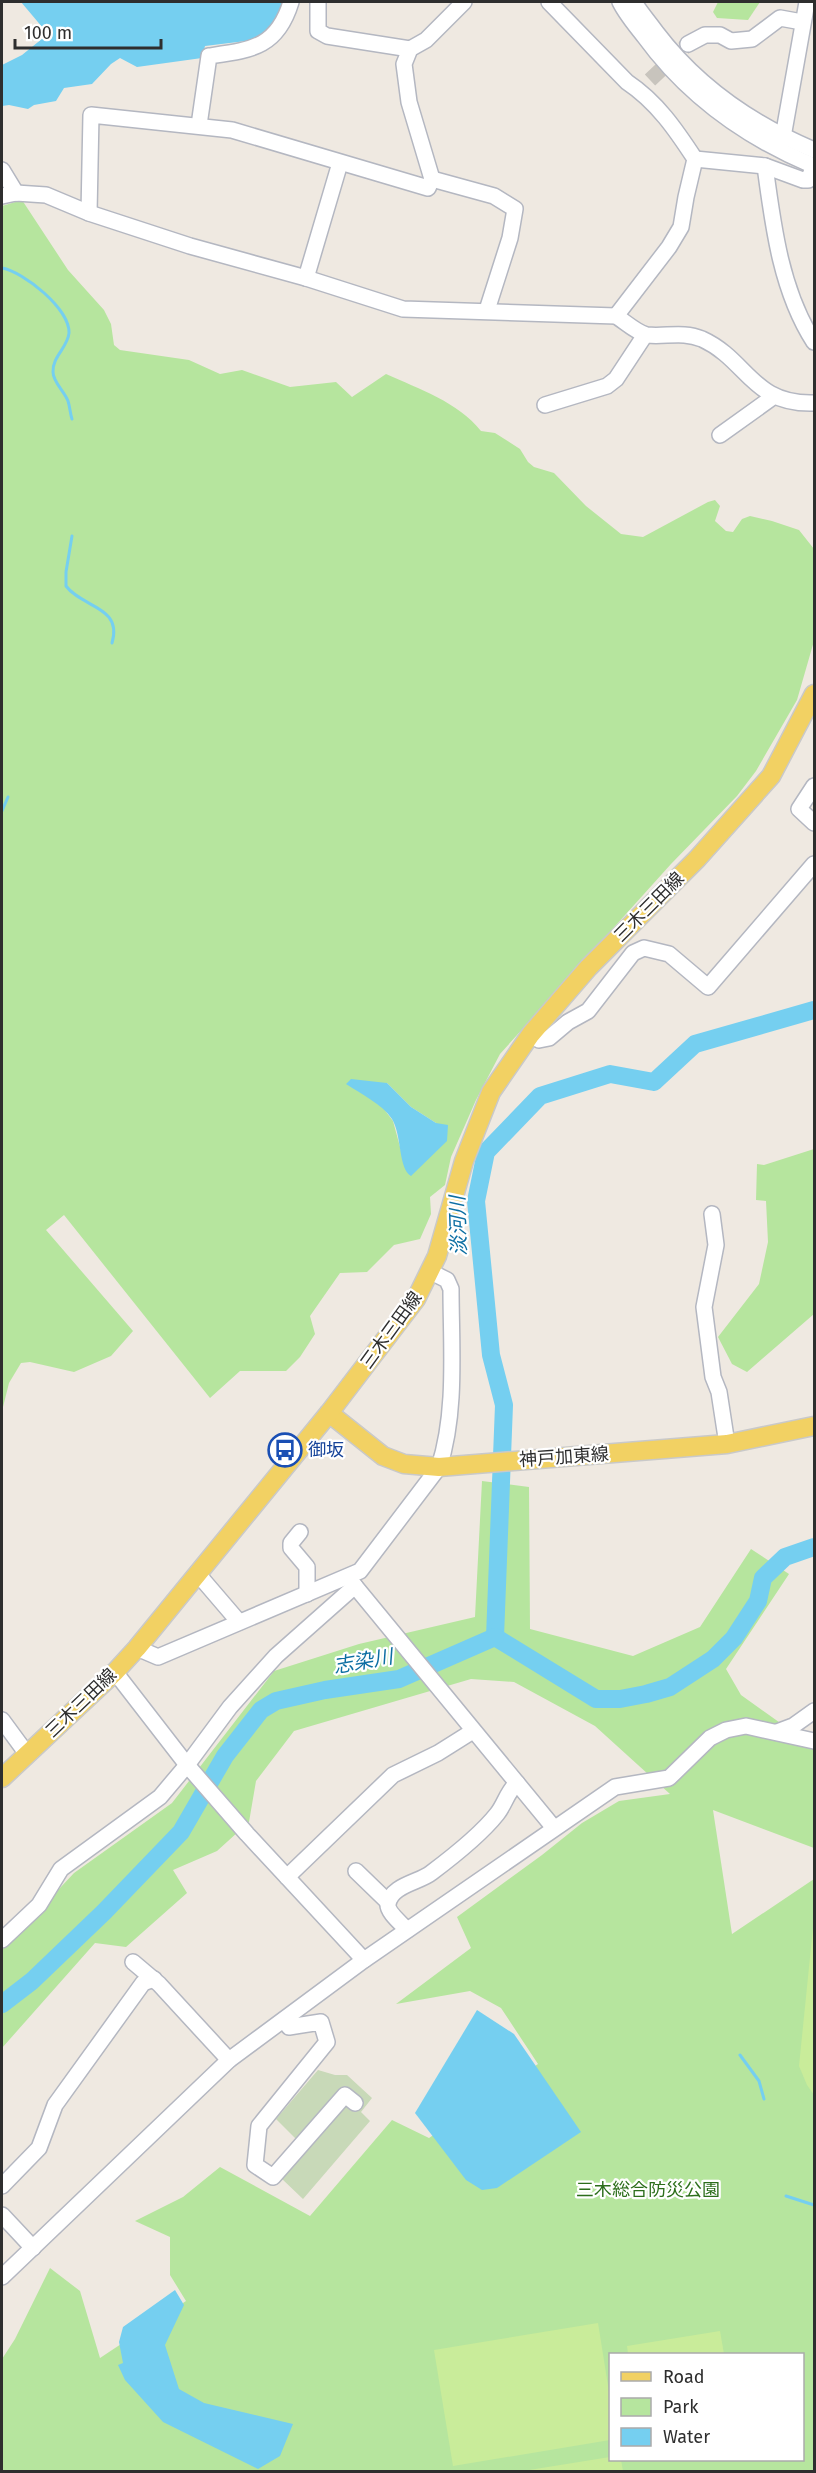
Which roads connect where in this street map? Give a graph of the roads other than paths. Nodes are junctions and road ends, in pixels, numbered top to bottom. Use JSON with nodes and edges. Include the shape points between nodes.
{"nodes":[{"id":1,"x":291,"y":2,"type":"edge"},
{"id":2,"x":318,"y":2,"type":"edge"},
{"id":3,"x":464,"y":2,"type":"edge"},
{"id":4,"x":549,"y":2,"type":"edge"},
{"id":5,"x":620,"y":2,"type":"edge"},
{"id":6,"x":634,"y":2,"type":"edge"},
{"id":7,"x":807,"y":2,"type":"edge"},
{"id":8,"x":802,"y":22,"type":"junction"},
{"id":9,"x":688,"y":44,"type":"tunnel mouth"},
{"id":10,"x":410,"y":49,"type":"junction"},
{"id":11,"x":199,"y":125,"type":"junction"},
{"id":12,"x":783,"y":137,"type":"junction"},
{"id":13,"x":695,"y":159,"type":"junction"},
{"id":14,"x":814,"y":160,"type":"edge"},
{"id":15,"x":340,"y":163,"type":"junction"},
{"id":16,"x":765,"y":166,"type":"junction"},
{"id":17,"x":2,"y":170,"type":"edge"},
{"id":18,"x":432,"y":179,"type":"junction"},
{"id":19,"x":9,"y":194,"type":"edge"},
{"id":20,"x":89,"y":213,"type":"junction"},
{"id":21,"x":306,"y":278,"type":"junction"},
{"id":22,"x":487,"y":310,"type":"junction"},
{"id":23,"x":616,"y":316,"type":"junction"},
{"id":24,"x":645,"y":335,"type":"junction"},
{"id":25,"x":814,"y":342,"type":"edge"},
{"id":26,"x":773,"y":397,"type":"junction"},
{"id":27,"x":814,"y":404,"type":"edge"},
{"id":28,"x":545,"y":405,"type":"dead end"},
{"id":29,"x":720,"y":435,"type":"dead end"},
{"id":30,"x":814,"y":698,"type":"edge"},
{"id":31,"x":814,"y":786,"type":"edge"},
{"id":32,"x":814,"y":823,"type":"edge"},
{"id":33,"x":814,"y":864,"type":"edge"},
{"id":34,"x":531,"y":1034,"type":"junction"},
{"id":35,"x":712,"y":1214,"type":"dead end"},
{"id":36,"x":430,"y":1272,"type":"junction"},
{"id":37,"x":329,"y":1413,"type":"junction"},
{"id":38,"x":814,"y":1426,"type":"edge"},
{"id":39,"x":726,"y":1444,"type":"junction"},
{"id":40,"x":439,"y":1467,"type":"junction"},
{"id":41,"x":300,"y":1532,"type":"dead end"},
{"id":42,"x":197,"y":1573,"type":"junction"},
{"id":43,"x":352,"y":1582,"type":"junction"},
{"id":44,"x":308,"y":1594,"type":"junction"},
{"id":45,"x":239,"y":1622,"type":"junction"},
{"id":46,"x":136,"y":1648,"type":"junction"},
{"id":47,"x":115,"y":1672,"type":"junction"},
{"id":48,"x":814,"y":1711,"type":"edge"},
{"id":49,"x":2,"y":1720,"type":"edge"},
{"id":50,"x":473,"y":1731,"type":"junction"},
{"id":51,"x":777,"y":1732,"type":"junction"},
{"id":52,"x":814,"y":1741,"type":"edge"},
{"id":53,"x":27,"y":1754,"type":"junction"},
{"id":54,"x":187,"y":1765,"type":"junction"},
{"id":55,"x":2,"y":1778,"type":"edge"},
{"id":56,"x":517,"y":1783,"type":"junction"},
{"id":57,"x":554,"y":1828,"type":"junction"},
{"id":58,"x":356,"y":1871,"type":"dead end"},
{"id":59,"x":287,"y":1877,"type":"junction"},
{"id":60,"x":388,"y":1902,"type":"junction"},
{"id":61,"x":406,"y":1930,"type":"junction"},
{"id":62,"x":2,"y":1941,"type":"edge"},
{"id":63,"x":364,"y":1960,"type":"junction"},
{"id":64,"x":134,"y":1962,"type":"dead end"},
{"id":65,"x":154,"y":1979,"type":"junction"},
{"id":66,"x":284,"y":2020,"type":"junction"},
{"id":67,"x":229,"y":2060,"type":"junction"},
{"id":68,"x":355,"y":2103,"type":"dead end"},
{"id":69,"x":2,"y":2186,"type":"edge"},
{"id":70,"x":2,"y":2215,"type":"edge"},
{"id":71,"x":33,"y":2248,"type":"junction"},
{"id":72,"x":2,"y":2277,"type":"edge"}],
"edges":[{"from":1,"to":11,"type":"street","via":[[287,16],[267,42],[248,50],[209,56]]},
{"from":2,"to":10,"type":"street","via":[[318,31],[327,36]]},
{"from":3,"to":10,"type":"street","via":[[426,40]]},
{"from":4,"to":13,"type":"street","via":[[627,82],[645,85]]},
{"from":5,"to":14,"type":"street","via":[[663,62],[722,117],[777,149]]},
{"from":6,"to":12,"type":"street","via":[[674,55],[730,106]]},
{"from":7,"to":8,"type":"street"},
{"from":8,"to":9,"type":"street","via":[[780,18],[752,39],[731,41],[720,35],[705,36]]},
{"from":8,"to":12,"type":"street"},
{"from":10,"to":18,"type":"street","via":[[404,64],[410,102]]},
{"from":11,"to":15,"type":"street","via":[[232,130]]},
{"from":11,"to":20,"type":"street","via":[[91,115]]},
{"from":12,"to":14,"type":"street"},
{"from":13,"to":16,"type":"street"},
{"from":13,"to":23,"type":"street","via":[[681,227]]},
{"from":14,"to":16,"type":"street","via":[[808,180]]},
{"from":15,"to":18,"type":"street","via":[[429,188]]},
{"from":15,"to":21,"type":"street"},
{"from":16,"to":25,"type":"street","via":[[787,281]]},
{"from":17,"to":19,"type":"street"},
{"from":18,"to":22,"type":"street","via":[[494,196],[515,209]]},
{"from":19,"to":20,"type":"street","via":[[46,195]]},
{"from":20,"to":21,"type":"street"},
{"from":21,"to":22,"type":"street","via":[[403,309]]},
{"from":22,"to":23,"type":"street"},
{"from":23,"to":24,"type":"street"},
{"from":24,"to":26,"type":"street","via":[[682,333],[699,338],[713,345]]},
{"from":24,"to":28,"type":"street","via":[[616,379],[607,386]]},
{"from":26,"to":27,"type":"street"},
{"from":26,"to":29,"type":"street"},
{"from":30,"to":34,"type":"main road","name":"三木三田線","via":[[771,776]]},
{"from":31,"to":32,"type":"street","via":[[799,808]]},
{"from":33,"to":34,"type":"street","via":[[708,987],[669,954],[644,948],[633,953],[588,1011],[549,1038],[539,1040]]},
{"from":34,"to":36,"type":"main road","name":"三木三田線","via":[[491,1092],[464,1161]]},
{"from":35,"to":39,"type":"street","via":[[716,1245],[704,1307],[712,1377],[719,1392]]},
{"from":36,"to":37,"type":"main road","name":"三木三田線","via":[[416,1299]]},
{"from":36,"to":40,"type":"street","via":[[447,1280],[451,1289],[450,1399]]},
{"from":37,"to":40,"type":"main road","name":"神戸加東線","via":[[383,1456],[404,1464]]},
{"from":37,"to":42,"type":"main road","name":"三木三田線"},
{"from":38,"to":39,"type":"main road","name":"神戸加東線"},
{"from":39,"to":40,"type":"main road","name":"神戸加東線"},
{"from":40,"to":43,"type":"street"},
{"from":41,"to":44,"type":"street","via":[[291,1548],[307,1567]]},
{"from":42,"to":45,"type":"street"},
{"from":42,"to":46,"type":"main road","name":"三木三田線"},
{"from":43,"to":44,"type":"street"},
{"from":43,"to":50,"type":"street"},
{"from":43,"to":54,"type":"street","via":[[230,1707]]},
{"from":44,"to":45,"type":"street"},
{"from":45,"to":46,"type":"street","via":[[158,1657]]},
{"from":46,"to":47,"type":"main road","name":"三木三田線"},
{"from":47,"to":53,"type":"main road","name":"三木三田線"},
{"from":47,"to":54,"type":"street"},
{"from":48,"to":51,"type":"street"},
{"from":49,"to":53,"type":"street"},
{"from":50,"to":56,"type":"street"},
{"from":50,"to":59,"type":"street","via":[[393,1775]]},
{"from":51,"to":52,"type":"street"},
{"from":51,"to":57,"type":"street","via":[[746,1726],[726,1730],[710,1738],[669,1778],[615,1787]]},
{"from":53,"to":55,"type":"main road","name":"三木三田線"},
{"from":54,"to":59,"type":"street"},
{"from":54,"to":62,"type":"street","via":[[160,1797],[61,1869],[39,1905]]},
{"from":56,"to":57,"type":"street"},
{"from":56,"to":60,"type":"street","via":[[497,1814],[457,1852],[429,1875],[396,1892]]},
{"from":57,"to":61,"type":"street"},
{"from":58,"to":60,"type":"street"},
{"from":59,"to":63,"type":"street"},
{"from":60,"to":61,"type":"street","via":[[388,1908]]},
{"from":61,"to":63,"type":"street"},
{"from":63,"to":66,"type":"street"},
{"from":64,"to":65,"type":"street"},
{"from":65,"to":67,"type":"street"},
{"from":65,"to":69,"type":"street","via":[[144,1983],[56,2105],[39,2148]]},
{"from":66,"to":67,"type":"street"},
{"from":66,"to":68,"type":"street","via":[[289,2026],[321,2022],[327,2042],[259,2126],[255,2165],[273,2177],[345,2095]]},
{"from":67,"to":71,"type":"street"},
{"from":70,"to":71,"type":"street"},
{"from":71,"to":72,"type":"street"}]}
